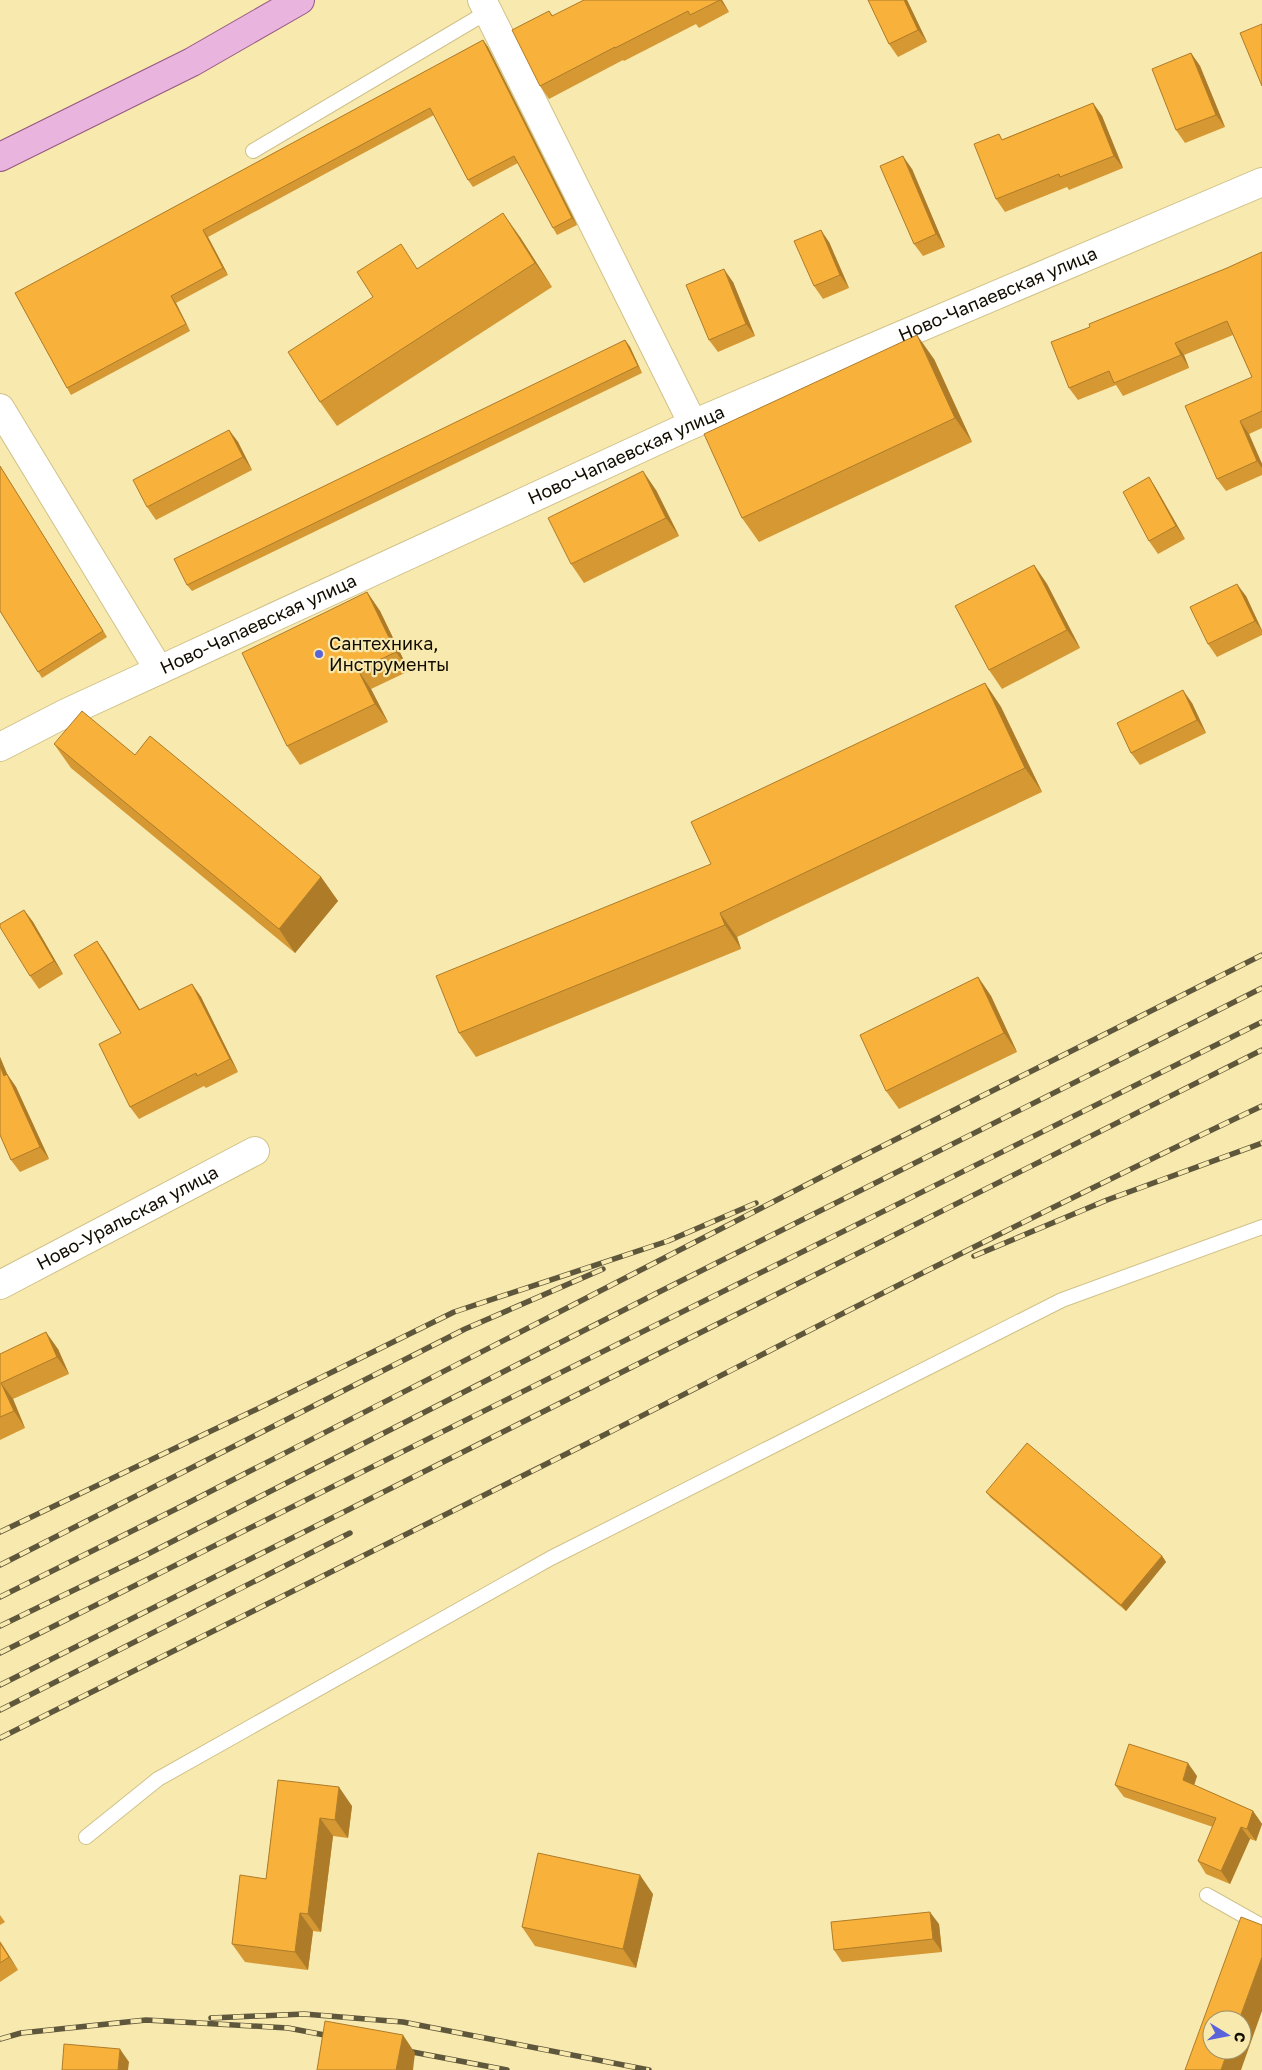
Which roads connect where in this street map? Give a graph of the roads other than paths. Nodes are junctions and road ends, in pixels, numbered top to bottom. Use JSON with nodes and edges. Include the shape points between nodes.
{"nodes":[{"id":1,"x":300,"y":0,"type":"edge"},
{"id":2,"x":491,"y":4,"type":"edge"},
{"id":3,"x":253,"y":150,"type":"dead end"},
{"id":4,"x":0,"y":157,"type":"edge"},
{"id":5,"x":1262,"y":182,"type":"edge"},
{"id":6,"x":0,"y":408,"type":"edge"},
{"id":7,"x":693,"y":424,"type":"junction"},
{"id":8,"x":159,"y":670,"type":"junction"},
{"id":9,"x":0,"y":747,"type":"edge"},
{"id":10,"x":255,"y":1152,"type":"dead end"},
{"id":11,"x":1262,"y":1227,"type":"edge"},
{"id":12,"x":0,"y":1286,"type":"edge"},
{"id":13,"x":86,"y":1837,"type":"dead end"},
{"id":14,"x":1207,"y":1895,"type":"dead end"},
{"id":15,"x":1262,"y":1926,"type":"edge"}],
"edges":[{"from":1,"to":4,"type":"main road","via":[[192,62]]},
{"from":2,"to":3,"type":"lane"},
{"from":2,"to":7,"type":"street"},
{"from":5,"to":7,"type":"street","name":"Ново-Чапаевская улица"},
{"from":6,"to":8,"type":"street"},
{"from":7,"to":8,"type":"street","name":"Ново-Чапаевская улица"},
{"from":8,"to":9,"type":"street","name":"Ново-Чапаевская улица"},
{"from":10,"to":12,"type":"street","name":"Ново-Уральская улица"},
{"from":11,"to":13,"type":"lane","via":[[1062,1300],[551,1558],[158,1779]]},
{"from":14,"to":15,"type":"lane"}]}
